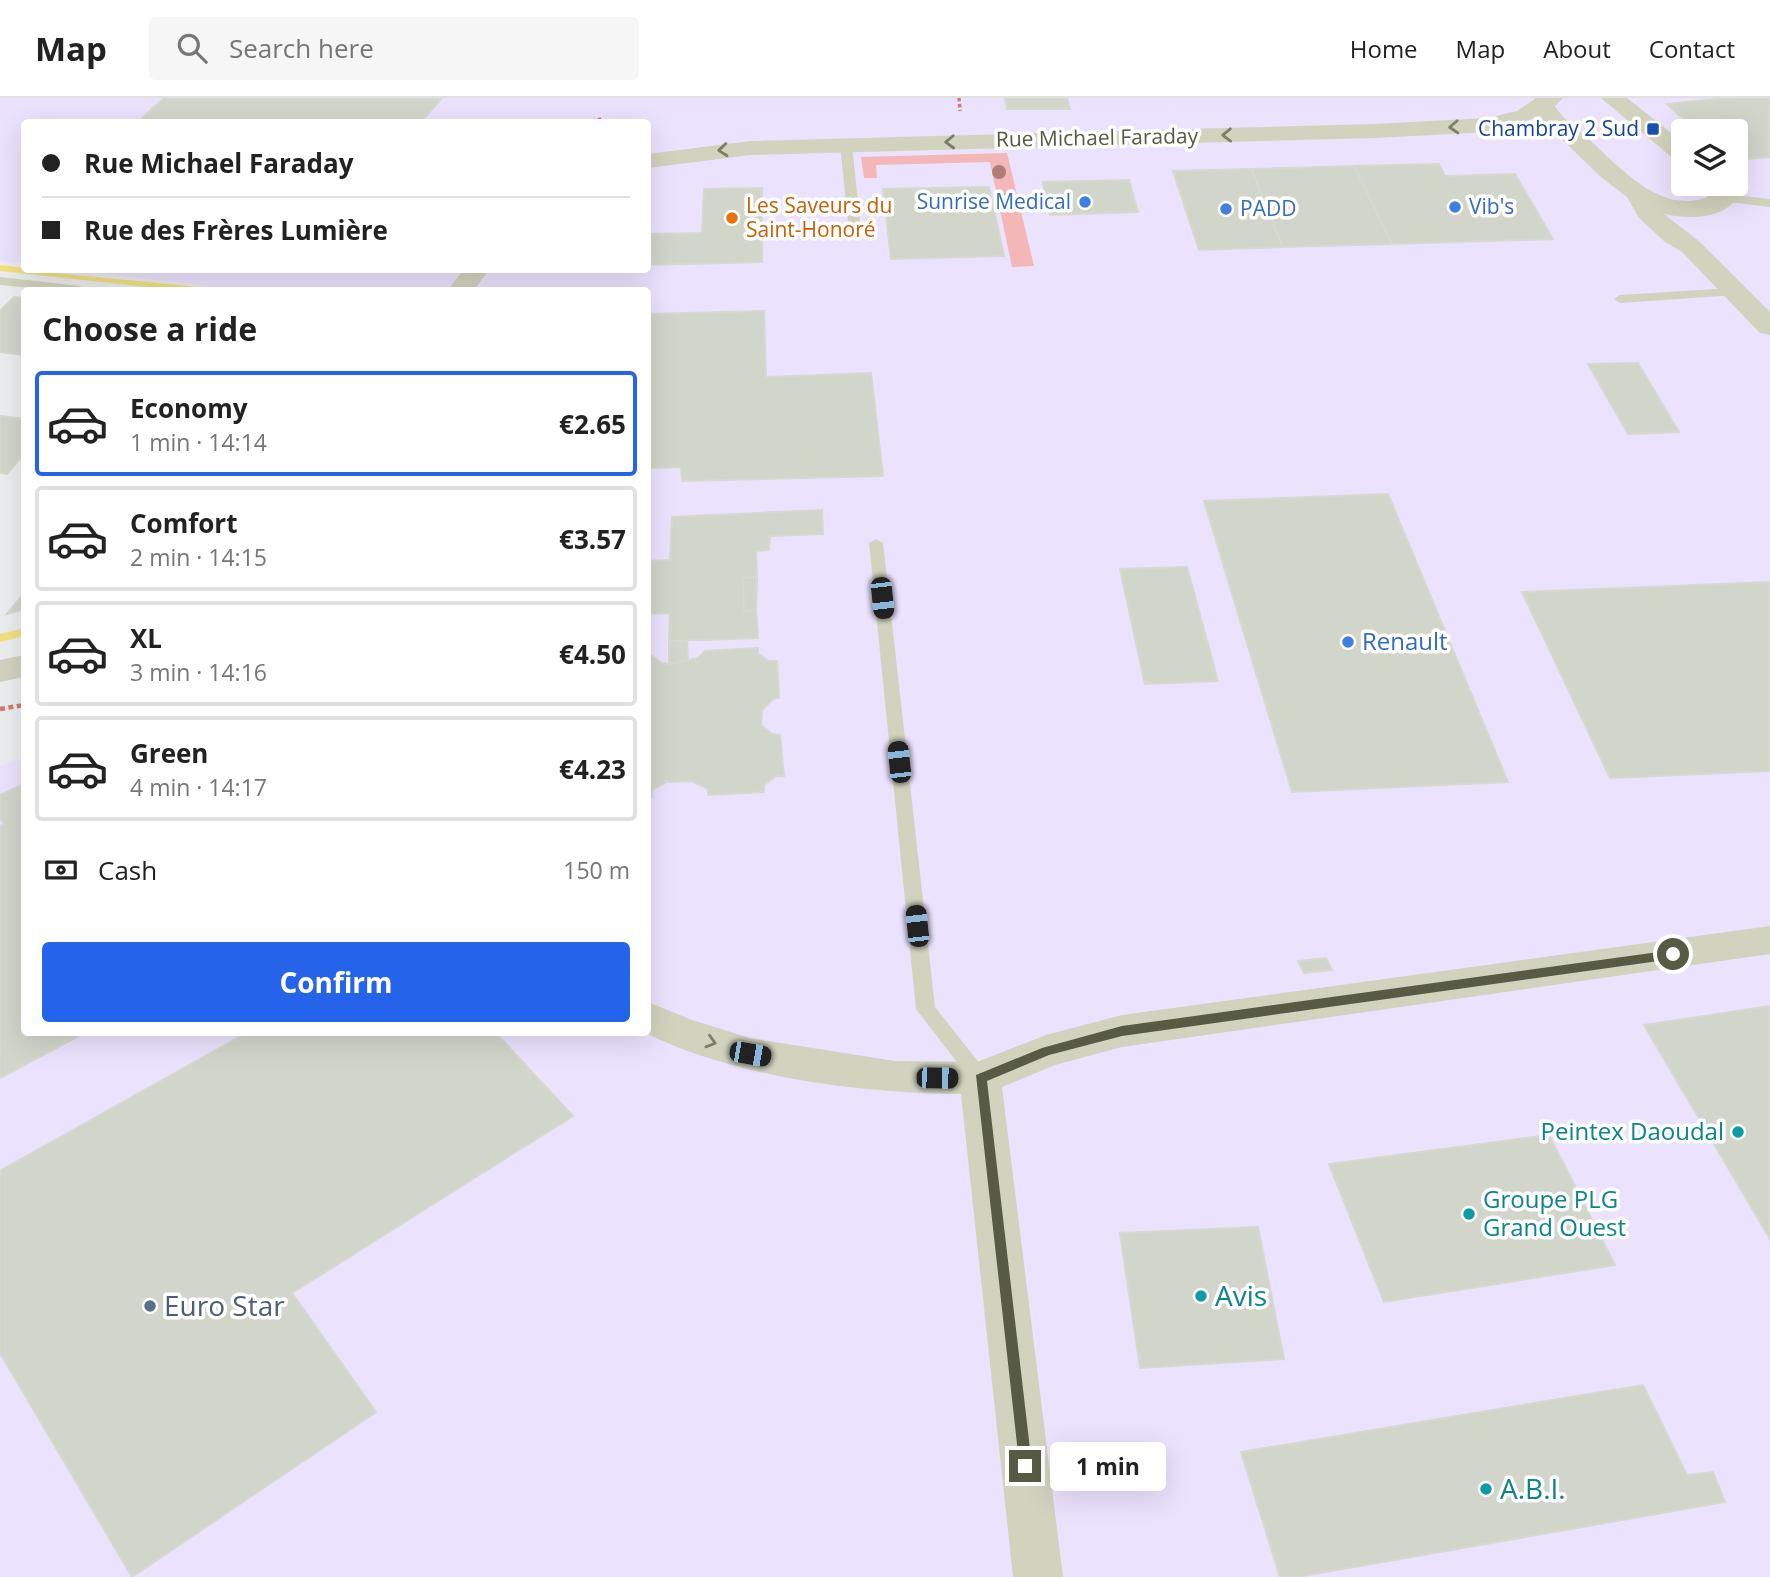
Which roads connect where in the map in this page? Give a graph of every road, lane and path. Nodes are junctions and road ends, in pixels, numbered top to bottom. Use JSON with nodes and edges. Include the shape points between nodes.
{"nodes":[{"id":1,"x":1613,"y":98,"type":"edge"},
{"id":2,"x":1547,"y":102,"type":"edge"},
{"id":3,"x":846,"y":145,"type":"junction"},
{"id":4,"x":1671,"y":145,"type":"edge"},
{"id":5,"x":651,"y":161,"type":"edge"},
{"id":6,"x":1639,"y":196,"type":"junction"},
{"id":7,"x":1717,"y":196,"type":"edge"},
{"id":8,"x":1741,"y":196,"type":"edge"},
{"id":9,"x":1770,"y":203,"type":"edge"},
{"id":10,"x":1692,"y":210,"type":"junction"},
{"id":11,"x":854,"y":222,"type":"dead end"},
{"id":12,"x":1691,"y":247,"type":"junction"},
{"id":13,"x":475,"y":273,"type":"edge"},
{"id":14,"x":0,"y":281,"type":"edge"},
{"id":15,"x":53,"y":287,"type":"edge"},
{"id":16,"x":463,"y":287,"type":"edge"},
{"id":17,"x":1732,"y":292,"type":"junction"},
{"id":18,"x":1620,"y":299,"type":"dead end"},
{"id":19,"x":1770,"y":327,"type":"edge"},
{"id":20,"x":876,"y":543,"type":"dead end"},
{"id":21,"x":21,"y":667,"type":"edge"},
{"id":22,"x":0,"y":671,"type":"edge"},
{"id":23,"x":1770,"y":940,"type":"edge"},
{"id":24,"x":651,"y":1018,"type":"edge"},
{"id":25,"x":981,"y":1078,"type":"junction"},
{"id":26,"x":1038,"y":1577,"type":"edge"}],
"edges":[{"from":1,"to":4,"type":"street"},
{"from":2,"to":3,"type":"street","name":"Rue Michael Faraday","one_way":true,"via":[[1511,121],[1438,128]]},
{"from":2,"to":6,"type":"street","via":[[1574,139]]},
{"from":3,"to":5,"type":"street","name":"Rue Michael Faraday","one_way":true,"via":[[730,149]]},
{"from":3,"to":11,"type":"lane"},
{"from":6,"to":10,"type":"street","via":[[1669,208]]},
{"from":6,"to":12,"type":"street","via":[[1648,213]]},
{"from":7,"to":10,"type":"street","via":[[1707,208]]},
{"from":8,"to":9,"type":"lane"},
{"from":10,"to":12,"type":"street","via":[[1688,223]]},
{"from":12,"to":17,"type":"street"},
{"from":13,"to":16,"type":"street"},
{"from":14,"to":15,"type":"lane"},
{"from":17,"to":18,"type":"lane"},
{"from":17,"to":19,"type":"street"},
{"from":20,"to":25,"type":"lane","via":[[926,1009]]},
{"from":21,"to":22,"type":"street"},
{"from":23,"to":25,"type":"street","via":[[1122,1031],[1046,1051]]},
{"from":24,"to":25,"type":"street","one_way":true,"via":[[699,1039],[787,1061],[895,1077]]},
{"from":25,"to":26,"type":"street"}]}
